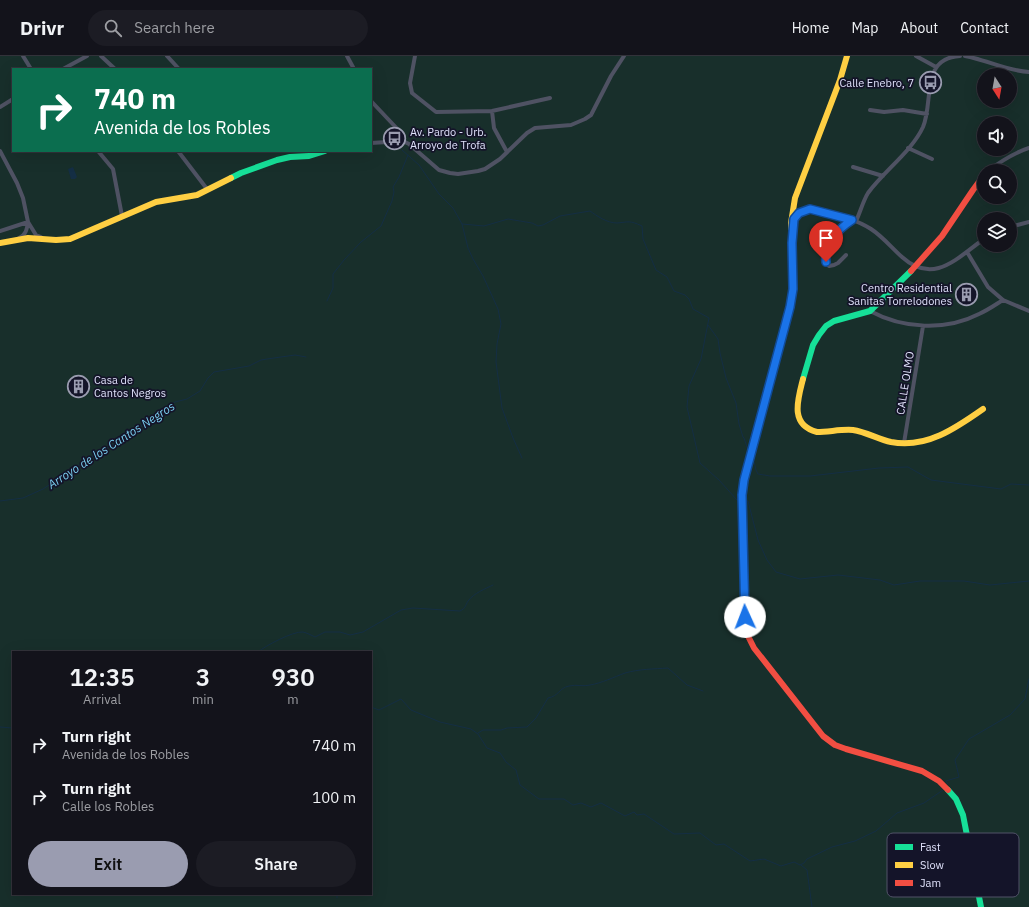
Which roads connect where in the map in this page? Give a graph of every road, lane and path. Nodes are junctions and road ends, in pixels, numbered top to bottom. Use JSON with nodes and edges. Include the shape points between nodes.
{"nodes":[{"id":1,"x":23,"y":56,"type":"edge"},
{"id":2,"x":86,"y":56,"type":"edge"},
{"id":3,"x":101,"y":56,"type":"edge"},
{"id":4,"x":167,"y":56,"type":"edge"},
{"id":5,"x":347,"y":56,"type":"edge"},
{"id":6,"x":415,"y":56,"type":"edge"},
{"id":7,"x":624,"y":56,"type":"edge"},
{"id":8,"x":847,"y":56,"type":"edge"},
{"id":9,"x":916,"y":56,"type":"edge"},
{"id":10,"x":960,"y":56,"type":"edge"},
{"id":11,"x":965,"y":56,"type":"edge"},
{"id":12,"x":936,"y":67,"type":"junction"},
{"id":13,"x":30,"y":68,"type":"edge"},
{"id":14,"x":65,"y":68,"type":"edge"},
{"id":15,"x":113,"y":68,"type":"edge"},
{"id":16,"x":178,"y":68,"type":"edge"},
{"id":17,"x":353,"y":68,"type":"edge"},
{"id":18,"x":1029,"y":72,"type":"edge"},
{"id":19,"x":550,"y":98,"type":"dead end"},
{"id":20,"x":12,"y":100,"type":"edge"},
{"id":21,"x":372,"y":102,"type":"edge"},
{"id":22,"x":0,"y":107,"type":"edge"},
{"id":23,"x":870,"y":110,"type":"dead end"},
{"id":24,"x":492,"y":111,"type":"junction"},
{"id":25,"x":927,"y":114,"type":"junction"},
{"id":26,"x":403,"y":141,"type":"junction"},
{"id":27,"x":372,"y":143,"type":"edge"},
{"id":28,"x":908,"y":148,"type":"junction"},
{"id":29,"x":1029,"y":148,"type":"edge"},
{"id":30,"x":0,"y":151,"type":"edge"},
{"id":31,"x":99,"y":152,"type":"edge"},
{"id":32,"x":179,"y":152,"type":"edge"},
{"id":33,"x":322,"y":152,"type":"edge"},
{"id":34,"x":508,"y":152,"type":"junction"},
{"id":35,"x":932,"y":159,"type":"dead end"},
{"id":36,"x":998,"y":164,"type":"edge"},
{"id":37,"x":853,"y":167,"type":"dead end"},
{"id":38,"x":883,"y":176,"type":"junction"},
{"id":39,"x":977,"y":183,"type":"edge"},
{"id":40,"x":208,"y":190,"type":"junction"},
{"id":41,"x":795,"y":198,"type":"junction"},
{"id":42,"x":810,"y":209,"type":"joint"},
{"id":43,"x":799,"y":210,"type":"junction"},
{"id":44,"x":792,"y":211,"type":"junction"},
{"id":45,"x":122,"y":216,"type":"junction"},
{"id":46,"x":854,"y":221,"type":"junction"},
{"id":47,"x":28,"y":222,"type":"junction"},
{"id":48,"x":1029,"y":222,"type":"edge"},
{"id":49,"x":1017,"y":226,"type":"edge"},
{"id":50,"x":0,"y":231,"type":"edge"},
{"id":51,"x":30,"y":233,"type":"junction"},
{"id":52,"x":0,"y":243,"type":"edge"},
{"id":53,"x":792,"y":243,"type":"junction"},
{"id":54,"x":977,"y":244,"type":"edge"},
{"id":55,"x":967,"y":252,"type":"junction"},
{"id":56,"x":846,"y":255,"type":"dead end"},
{"id":57,"x":915,"y":266,"type":"junction"},
{"id":58,"x":1003,"y":300,"type":"junction"},
{"id":59,"x":870,"y":311,"type":"junction"},
{"id":60,"x":1029,"y":311,"type":"edge"},
{"id":61,"x":923,"y":326,"type":"junction"},
{"id":62,"x":983,"y":409,"type":"dead end"},
{"id":63,"x":904,"y":444,"type":"junction"},
{"id":64,"x":967,"y":833,"type":"edge"},
{"id":65,"x":979,"y":897,"type":"edge"},
{"id":66,"x":981,"y":907,"type":"edge"}],
"edges":[{"from":1,"to":13,"type":"street"},
{"from":2,"to":14,"type":"street"},
{"from":3,"to":15,"type":"street"},
{"from":4,"to":16,"type":"street"},
{"from":5,"to":17,"type":"street"},
{"from":6,"to":24,"type":"street","via":[[410,83],[412,94],[428,107],[440,113]]},
{"from":7,"to":34,"type":"street","via":[[591,115],[585,120],[571,125],[535,128]]},
{"from":8,"to":41,"type":"main road"},
{"from":9,"to":12,"type":"street"},
{"from":10,"to":12,"type":"street","via":[[941,61]]},
{"from":11,"to":18,"type":"street"},
{"from":12,"to":25,"type":"street"},
{"from":19,"to":24,"type":"street"},
{"from":20,"to":22,"type":"street"},
{"from":21,"to":26,"type":"street","via":[[404,136]]},
{"from":23,"to":25,"type":"street","via":[[903,110]]},
{"from":24,"to":34,"type":"street","via":[[494,128]]},
{"from":25,"to":28,"type":"street","via":[[917,138]]},
{"from":26,"to":27,"type":"street"},
{"from":26,"to":34,"type":"street","via":[[439,170],[450,173],[465,174],[486,168]]},
{"from":28,"to":35,"type":"street"},
{"from":28,"to":38,"type":"street"},
{"from":29,"to":36,"type":"street"},
{"from":30,"to":47,"type":"street","via":[[23,198]]},
{"from":31,"to":45,"type":"street","via":[[112,169]]},
{"from":32,"to":40,"type":"street"},
{"from":33,"to":40,"type":"main road","via":[[277,160],[241,173]]},
{"from":37,"to":38,"type":"street"},
{"from":38,"to":46,"type":"street","via":[[868,194]]},
{"from":39,"to":57,"type":"main road","via":[[942,236]]},
{"from":40,"to":45,"type":"main road","via":[[197,195],[156,202]]},
{"from":41,"to":43,"type":"main road"},
{"from":41,"to":44,"type":"main road"},
{"from":42,"to":43,"type":"main road"},
{"from":42,"to":46,"type":"street"},
{"from":43,"to":44,"type":"main road"},
{"from":43,"to":53,"type":"main road","via":[[794,219]]},
{"from":44,"to":53,"type":"main road"},
{"from":45,"to":51,"type":"main road","via":[[77,237],[64,240]]},
{"from":46,"to":56,"type":"street","via":[[832,237],[826,262],[829,266],[834,265]]},
{"from":46,"to":57,"type":"street","via":[[872,229]]},
{"from":47,"to":50,"type":"street"},
{"from":47,"to":51,"type":"street"},
{"from":48,"to":49,"type":"street"},
{"from":51,"to":52,"type":"main road"},
{"from":53,"to":64,"type":"main road","via":[[791,303],[746,471],[742,495],[747,634],[754,648],[823,736],[846,749],[922,772],[939,781],[958,803]]},
{"from":54,"to":55,"type":"street"},
{"from":55,"to":57,"type":"street","via":[[954,262],[937,269]]},
{"from":55,"to":58,"type":"street","via":[[988,287]]},
{"from":57,"to":59,"type":"main road"},
{"from":58,"to":60,"type":"street"},
{"from":58,"to":61,"type":"street","via":[[978,315],[952,324]]},
{"from":59,"to":61,"type":"street","via":[[895,322]]},
{"from":59,"to":63,"type":"main road","via":[[834,321],[819,333],[812,347],[797,403],[799,420],[815,431],[851,430]]},
{"from":61,"to":63,"type":"street","name":"CALLE OLMO"},
{"from":62,"to":63,"type":"main road","via":[[934,439]]},
{"from":65,"to":66,"type":"main road"}]}
